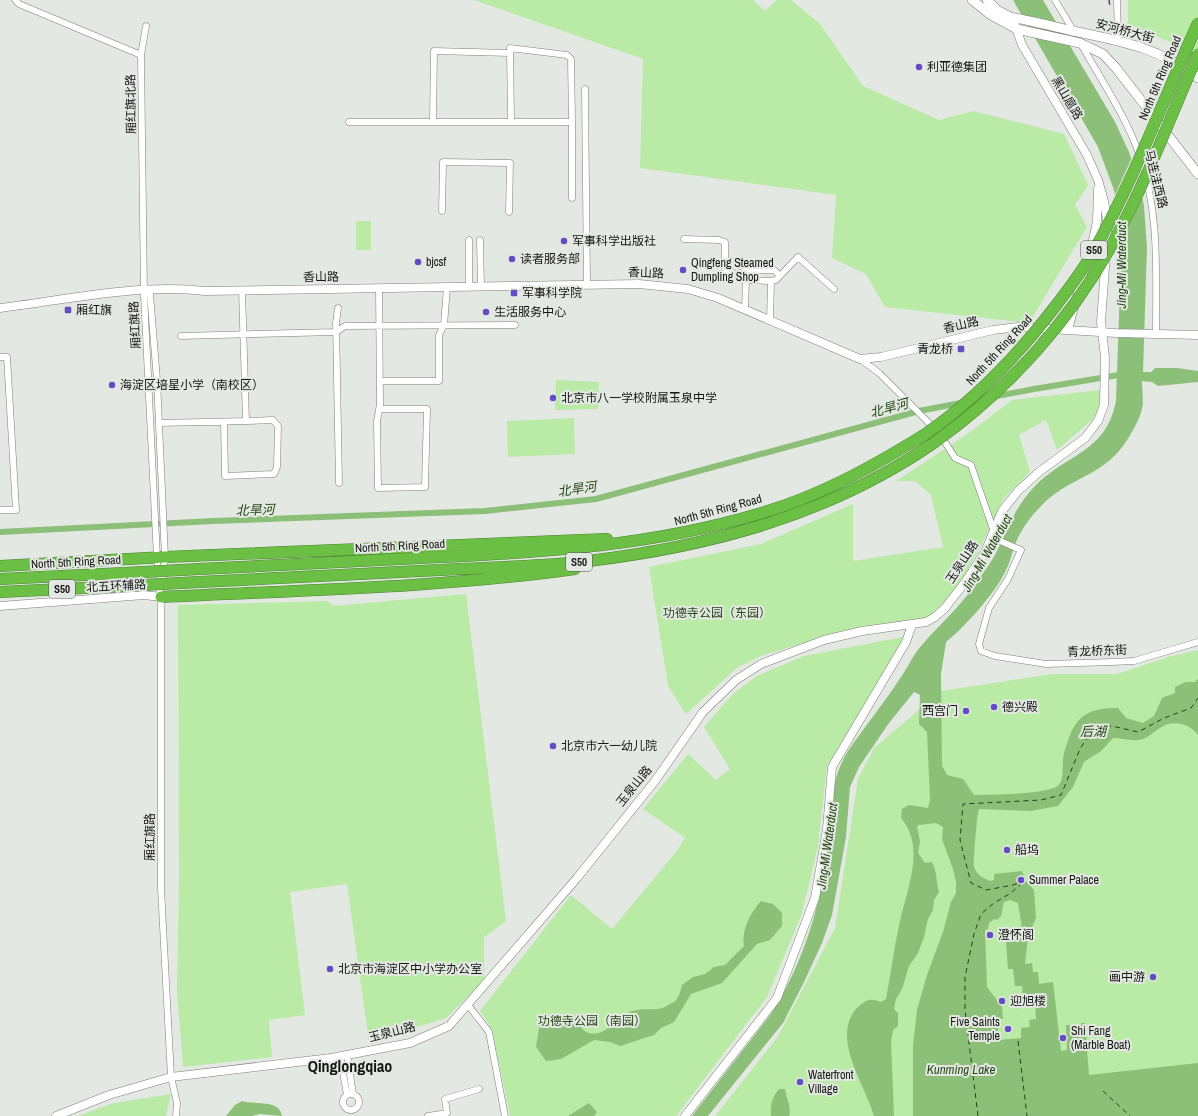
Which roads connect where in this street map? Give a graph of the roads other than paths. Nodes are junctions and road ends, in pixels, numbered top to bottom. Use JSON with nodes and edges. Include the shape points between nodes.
{"nodes":[{"id":1,"x":15,"y":0,"type":"edge"},
{"id":2,"x":972,"y":0,"type":"edge"},
{"id":3,"x":987,"y":0,"type":"edge"},
{"id":4,"x":1055,"y":0,"type":"edge"},
{"id":5,"x":1117,"y":0,"type":"edge"},
{"id":6,"x":1010,"y":17,"type":"junction"},
{"id":7,"x":1198,"y":23,"type":"edge"},
{"id":8,"x":146,"y":26,"type":"dead end"},
{"id":9,"x":1017,"y":29,"type":"junction"},
{"id":10,"x":1073,"y":30,"type":"junction"},
{"id":11,"x":1118,"y":39,"type":"junction"},
{"id":12,"x":1080,"y":43,"type":"junction"},
{"id":13,"x":510,"y":53,"type":"junction"},
{"id":14,"x":141,"y":54,"type":"junction"},
{"id":15,"x":1198,"y":54,"type":"edge"},
{"id":16,"x":1198,"y":78,"type":"edge"},
{"id":17,"x":585,"y":89,"type":"dead end"},
{"id":18,"x":349,"y":122,"type":"dead end"},
{"id":19,"x":433,"y":122,"type":"junction"},
{"id":20,"x":511,"y":122,"type":"junction"},
{"id":21,"x":572,"y":122,"type":"junction"},
{"id":22,"x":1198,"y":174,"type":"edge"},
{"id":23,"x":1098,"y":180,"type":"junction"},
{"id":24,"x":572,"y":198,"type":"dead end"},
{"id":25,"x":442,"y":211,"type":"dead end"},
{"id":26,"x":509,"y":212,"type":"dead end"},
{"id":27,"x":684,"y":239,"type":"dead end"},
{"id":28,"x":469,"y":240,"type":"dead end"},
{"id":29,"x":480,"y":240,"type":"dead end"},
{"id":30,"x":737,"y":275,"type":"junction"},
{"id":31,"x":780,"y":276,"type":"junction"},
{"id":32,"x":746,"y":280,"type":"junction"},
{"id":33,"x":771,"y":281,"type":"junction"},
{"id":34,"x":587,"y":285,"type":"junction"},
{"id":35,"x":481,"y":286,"type":"junction"},
{"id":36,"x":447,"y":287,"type":"junction"},
{"id":37,"x":469,"y":287,"type":"junction"},
{"id":38,"x":379,"y":288,"type":"junction"},
{"id":39,"x":834,"y":289,"type":"dead end"},
{"id":40,"x":242,"y":290,"type":"junction"},
{"id":41,"x":147,"y":293,"type":"junction"},
{"id":42,"x":0,"y":308,"type":"edge"},
{"id":43,"x":338,"y":308,"type":"dead end"},
{"id":44,"x":745,"y":309,"type":"junction"},
{"id":45,"x":0,"y":313,"type":"edge"},
{"id":46,"x":770,"y":320,"type":"junction"},
{"id":47,"x":379,"y":325,"type":"junction"},
{"id":48,"x":444,"y":325,"type":"junction"},
{"id":49,"x":515,"y":325,"type":"dead end"},
{"id":50,"x":1068,"y":329,"type":"junction"},
{"id":51,"x":336,"y":332,"type":"junction"},
{"id":52,"x":1102,"y":332,"type":"junction"},
{"id":53,"x":243,"y":334,"type":"junction"},
{"id":54,"x":1152,"y":334,"type":"junction"},
{"id":55,"x":1198,"y":335,"type":"edge"},
{"id":56,"x":181,"y":336,"type":"dead end"},
{"id":57,"x":0,"y":358,"type":"edge"},
{"id":58,"x":860,"y":359,"type":"junction"},
{"id":59,"x":380,"y":381,"type":"junction"},
{"id":60,"x":379,"y":409,"type":"junction"},
{"id":61,"x":246,"y":421,"type":"junction"},
{"id":62,"x":224,"y":422,"type":"junction"},
{"id":63,"x":159,"y":423,"type":"junction"},
{"id":64,"x":339,"y":483,"type":"dead end"},
{"id":65,"x":0,"y":510,"type":"edge"},
{"id":66,"x":992,"y":533,"type":"junction"},
{"id":67,"x":668,"y":536,"type":"junction"},
{"id":68,"x":659,"y":550,"type":"junction"},
{"id":69,"x":161,"y":558,"type":"junction"},
{"id":70,"x":0,"y":566,"type":"edge"},
{"id":71,"x":0,"y":579,"type":"edge"},
{"id":72,"x":0,"y":592,"type":"edge"},
{"id":73,"x":161,"y":597,"type":"junction"},
{"id":74,"x":0,"y":606,"type":"edge"},
{"id":75,"x":912,"y":625,"type":"junction"},
{"id":76,"x":1198,"y":642,"type":"edge"},
{"id":77,"x":468,"y":1005,"type":"junction"},
{"id":78,"x":343,"y":1055,"type":"junction"},
{"id":79,"x":171,"y":1078,"type":"junction"},
{"id":80,"x":479,"y":1089,"type":"dead end"},
{"id":81,"x":350,"y":1094,"type":"junction"},
{"id":82,"x":353,"y":1113,"type":"edge"},
{"id":83,"x":56,"y":1116,"type":"edge"},
{"id":84,"x":176,"y":1116,"type":"edge"},
{"id":85,"x":428,"y":1116,"type":"edge"},
{"id":86,"x":505,"y":1116,"type":"edge"},
{"id":87,"x":685,"y":1116,"type":"edge"}],
"edges":[{"from":1,"to":14,"type":"street","via":[[19,4]]},
{"from":2,"to":9,"type":"main road","name":"安河桥大街"},
{"from":3,"to":6,"type":"main road","via":[[997,10]]},
{"from":4,"to":10,"type":"street"},
{"from":5,"to":11,"type":"street"},
{"from":6,"to":9,"type":"street","name":"黑山扈路"},
{"from":6,"to":10,"type":"main road","name":"安河桥大街"},
{"from":7,"to":67,"type":"highway","name":"North 5th Ring Road","number":"S50","bridge":true,"via":[[1104,232],[1078,276],[1042,324],[994,378],[927,433],[861,472],[810,495],[758,514]]},
{"from":8,"to":14,"type":"street"},
{"from":9,"to":12,"type":"main road","name":"安河桥大街"},
{"from":9,"to":23,"type":"street","name":"黑山扈路","via":[[1022,45],[1087,156]]},
{"from":10,"to":11,"type":"main road","name":"安河桥大街"},
{"from":11,"to":16,"type":"main road","name":"安河桥大街","via":[[1163,55]]},
{"from":12,"to":22,"type":"main road","name":"安河桥大街","via":[[1102,54],[1116,68]]},
{"from":12,"to":54,"type":"street","name":"马连洼西路","via":[[1138,150],[1147,180],[1155,234]]},
{"from":13,"to":19,"type":"street","via":[[434,51]]},
{"from":13,"to":20,"type":"street"},
{"from":13,"to":21,"type":"street","via":[[510,48],[567,55],[571,59]]},
{"from":14,"to":41,"type":"street","name":"厢红旗北路"},
{"from":15,"to":68,"type":"highway","name":"North 5th Ring Road","number":"S50","bridge":true,"via":[[1112,244],[1084,289],[1040,347],[1001,389],[963,422],[870,483],[816,507],[762,526]]},
{"from":17,"to":34,"type":"street"},
{"from":18,"to":19,"type":"street"},
{"from":19,"to":20,"type":"street"},
{"from":20,"to":21,"type":"street"},
{"from":21,"to":24,"type":"street"},
{"from":23,"to":50,"type":"street","via":[[1094,238]]},
{"from":23,"to":52,"type":"street","name":"玉泉山路","via":[[1108,226]]},
{"from":25,"to":26,"type":"street","via":[[443,162],[510,163]]},
{"from":27,"to":30,"type":"street","via":[[725,242],[725,269]]},
{"from":28,"to":37,"type":"street"},
{"from":29,"to":35,"type":"street"},
{"from":30,"to":31,"type":"street","via":[[747,270],[774,270]]},
{"from":30,"to":32,"type":"street"},
{"from":31,"to":33,"type":"street"},
{"from":31,"to":39,"type":"street","via":[[798,257]]},
{"from":32,"to":33,"type":"street"},
{"from":32,"to":44,"type":"street"},
{"from":33,"to":46,"type":"street"},
{"from":34,"to":35,"type":"street","name":"香山路"},
{"from":34,"to":44,"type":"street","name":"香山路","via":[[639,284],[675,287],[710,295]]},
{"from":35,"to":37,"type":"street","name":"香山路"},
{"from":36,"to":37,"type":"street","name":"香山路"},
{"from":36,"to":38,"type":"street","name":"香山路"},
{"from":36,"to":48,"type":"street"},
{"from":38,"to":40,"type":"street","name":"香山路"},
{"from":38,"to":47,"type":"street"},
{"from":40,"to":41,"type":"street","name":"香山路","via":[[189,294]]},
{"from":40,"to":53,"type":"street"},
{"from":41,"to":42,"type":"street","name":"香山路"},
{"from":41,"to":45,"type":"street","name":"香山路"},
{"from":41,"to":63,"type":"street","name":"厢红旗路"},
{"from":41,"to":69,"type":"street","name":"厢红旗路","via":[[155,516]]},
{"from":43,"to":51,"type":"street"},
{"from":44,"to":46,"type":"street","name":"香山路"},
{"from":46,"to":58,"type":"street","name":"香山路"},
{"from":47,"to":48,"type":"street"},
{"from":47,"to":51,"type":"street","via":[[345,326]]},
{"from":47,"to":59,"type":"street"},
{"from":48,"to":49,"type":"street"},
{"from":48,"to":59,"type":"street","via":[[439,335],[439,381]]},
{"from":50,"to":52,"type":"street","name":"香山路"},
{"from":50,"to":58,"type":"street","name":"香山路","via":[[1018,327],[993,330],[881,357]]},
{"from":51,"to":53,"type":"street"},
{"from":51,"to":64,"type":"street"},
{"from":52,"to":54,"type":"street"},
{"from":52,"to":66,"type":"street","name":"玉泉山路","via":[[1105,389],[1102,412],[1093,430],[1018,491],[1002,511]]},
{"from":53,"to":56,"type":"street"},
{"from":53,"to":61,"type":"street"},
{"from":54,"to":55,"type":"street"},
{"from":57,"to":65,"type":"street","via":[[7,357],[16,510]]},
{"from":58,"to":66,"type":"street","via":[[879,373],[924,417],[947,443],[956,458],[971,466]]},
{"from":59,"to":60,"type":"street"},
{"from":60,"to":60,"type":"street","via":[[378,488],[425,487],[427,409]]},
{"from":61,"to":62,"type":"street"},
{"from":61,"to":62,"type":"street","via":[[273,420],[278,426],[277,467],[274,474],[225,476]]},
{"from":62,"to":63,"type":"street"},
{"from":63,"to":69,"type":"street","name":"厢红旗路","via":[[164,515]]},
{"from":66,"to":75,"type":"street","name":"玉泉山路","via":[[977,565],[945,608],[926,622]]},
{"from":66,"to":76,"type":"street","name":"青龙桥东街","via":[[1000,541],[1021,550],[1008,579],[989,608],[978,644],[980,651],[995,656],[1046,664],[1134,661]]},
{"from":67,"to":69,"type":"highway"},
{"from":67,"to":71,"type":"highway","name":"North 5th Ring Road","number":"S50","bridge":true,"via":[[587,548],[528,553]]},
{"from":68,"to":72,"type":"highway","name":"North 5th Ring Road","number":"S50","bridge":true,"via":[[588,561],[529,565]]},
{"from":68,"to":73,"type":"highway","via":[[591,566],[538,574],[411,584]]},
{"from":69,"to":70,"type":"highway"},
{"from":69,"to":73,"type":"street","name":"厢红旗路"},
{"from":73,"to":74,"type":"street","name":"北五环辅路","via":[[144,595]]},
{"from":73,"to":79,"type":"street","name":"厢红旗路","via":[[161,888]]},
{"from":75,"to":77,"type":"street","name":"玉泉山路","via":[[862,631],[807,645],[748,671],[724,689],[703,712],[655,781],[577,878]]},
{"from":75,"to":87,"type":"street","via":[[906,642],[832,767],[827,829],[815,898],[777,998]]},
{"from":77,"to":78,"type":"street","name":"玉泉山路","via":[[449,1026],[410,1043]]},
{"from":77,"to":86,"type":"street","via":[[489,1032]]},
{"from":78,"to":79,"type":"street","name":"玉泉山路"},
{"from":78,"to":81,"type":"street"},
{"from":79,"to":83,"type":"street","name":"玉泉山路","via":[[109,1094]]},
{"from":79,"to":84,"type":"street","name":"厢红旗路","via":[[177,1103]]},
{"from":80,"to":85,"type":"street","via":[[445,1099],[447,1113]]},
{"from":81,"to":82,"type":"street","via":[[358,1097],[359,1103]]},
{"from":81,"to":82,"type":"street","via":[[343,1099],[343,1104]]}]}
